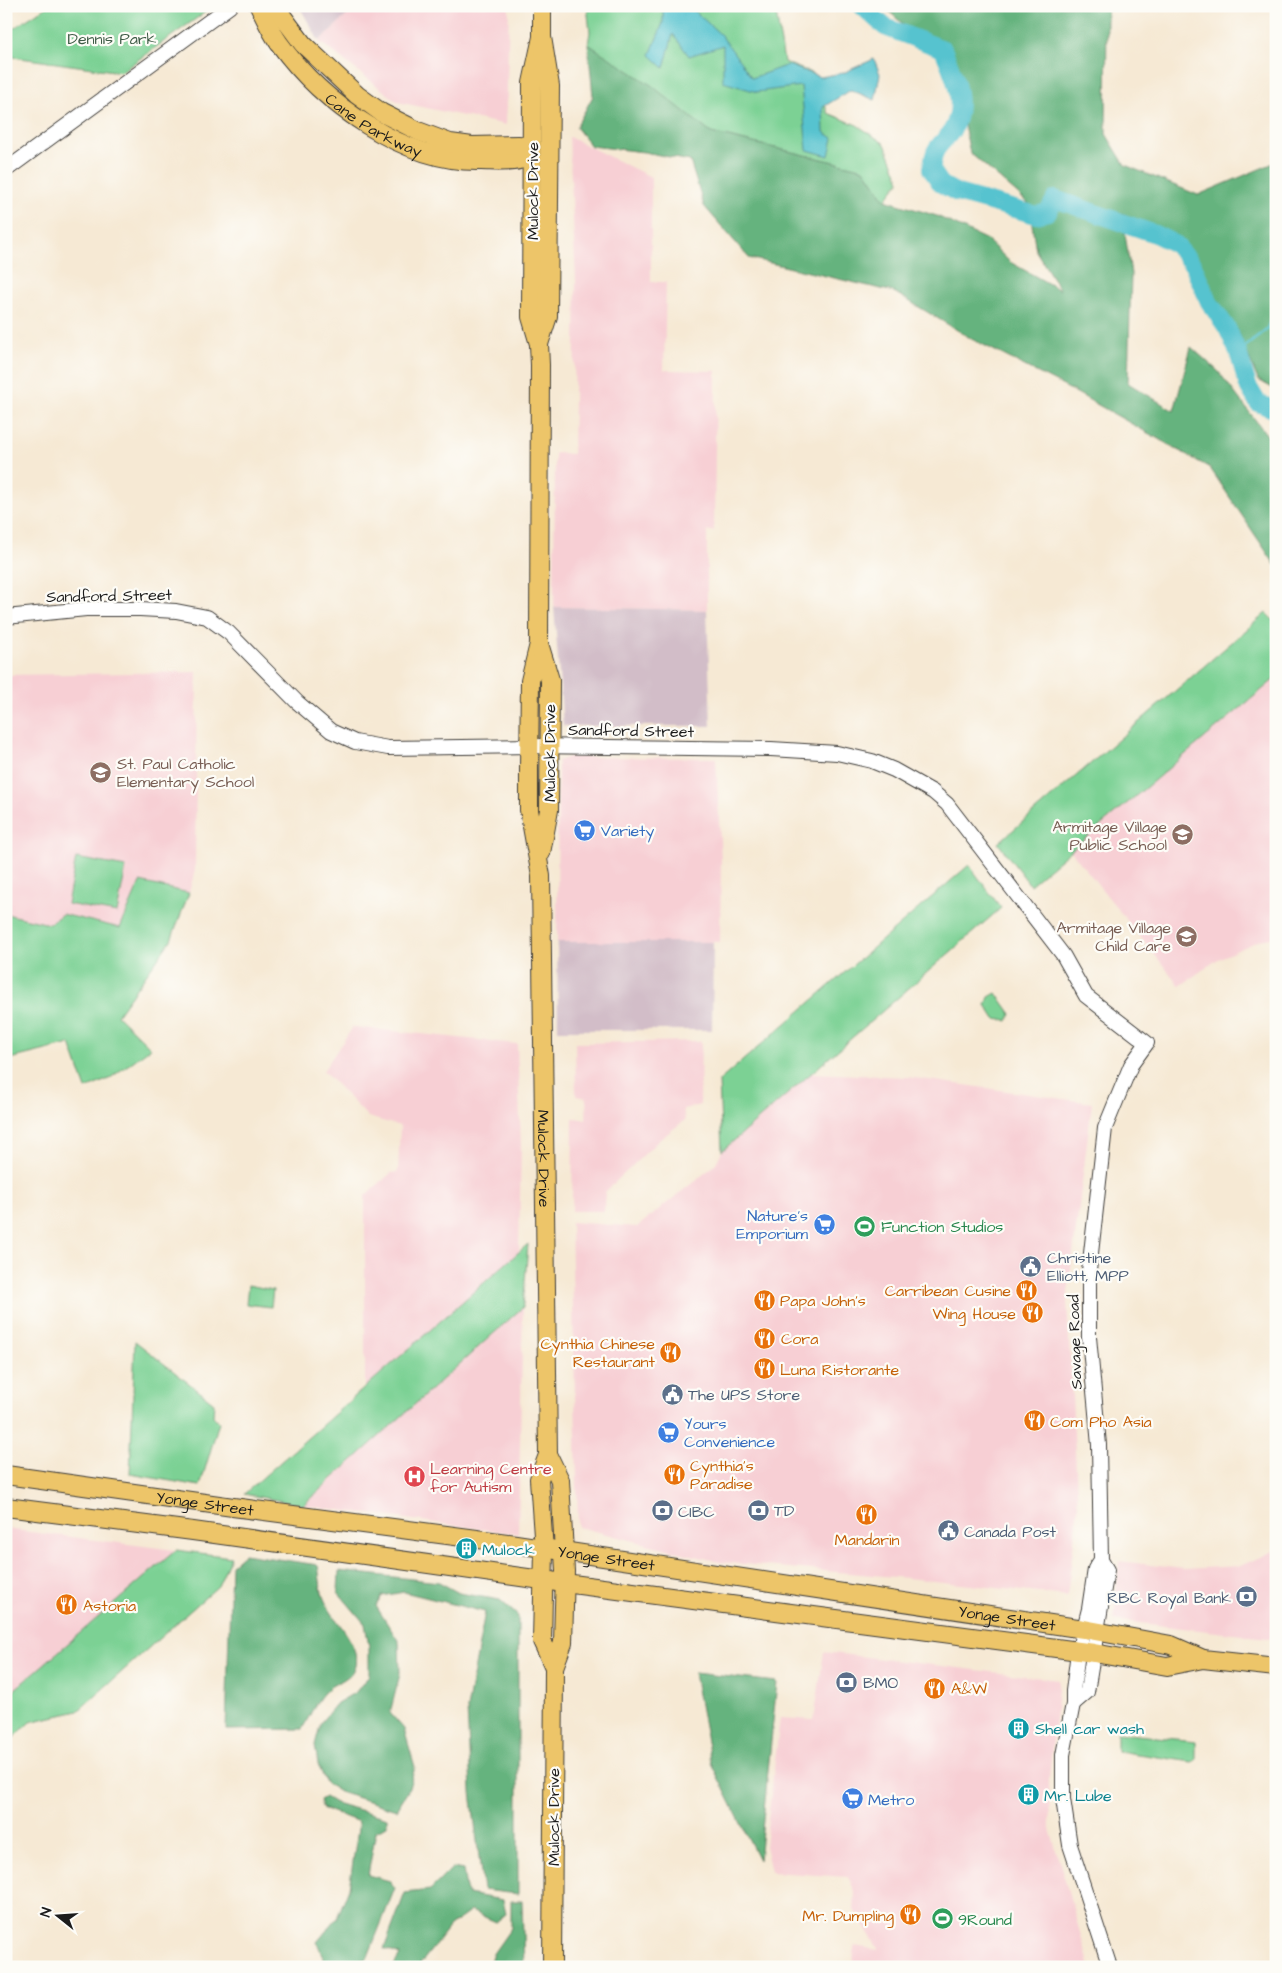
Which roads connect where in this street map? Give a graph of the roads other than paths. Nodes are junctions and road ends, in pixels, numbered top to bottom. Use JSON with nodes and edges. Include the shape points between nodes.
{"nodes":[{"id":1,"x":230,"y":6,"type":"edge"},
{"id":2,"x":258,"y":6,"type":"edge"},
{"id":3,"x":277,"y":6,"type":"edge"},
{"id":4,"x":542,"y":6,"type":"edge"},
{"id":5,"x":542,"y":37,"type":"junction"},
{"id":6,"x":532,"y":152,"type":"junction"},
{"id":7,"x":550,"y":152,"type":"junction"},
{"id":8,"x":6,"y":170,"type":"edge"},
{"id":9,"x":539,"y":344,"type":"junction"},
{"id":10,"x":6,"y":617,"type":"edge"},
{"id":11,"x":539,"y":644,"type":"junction"},
{"id":12,"x":530,"y":746,"type":"junction"},
{"id":13,"x":549,"y":747,"type":"junction"},
{"id":14,"x":540,"y":864,"type":"junction"},
{"id":15,"x":1147,"y":1043,"type":"joint"},
{"id":16,"x":548,"y":1455,"type":"junction"},
{"id":17,"x":6,"y":1475,"type":"edge"},
{"id":18,"x":6,"y":1507,"type":"edge"},
{"id":19,"x":544,"y":1550,"type":"junction"},
{"id":20,"x":563,"y":1552,"type":"junction"},
{"id":21,"x":542,"y":1580,"type":"junction"},
{"id":22,"x":565,"y":1583,"type":"junction"},
{"id":23,"x":1091,"y":1630,"type":"junction"},
{"id":24,"x":1086,"y":1652,"type":"junction"},
{"id":25,"x":1203,"y":1659,"type":"junction"},
{"id":26,"x":554,"y":1667,"type":"junction"},
{"id":27,"x":1276,"y":1667,"type":"edge"},
{"id":28,"x":552,"y":1967,"type":"edge"},
{"id":29,"x":1110,"y":1967,"type":"edge"}],
"edges":[{"from":1,"to":8,"type":"street"},
{"from":2,"to":6,"type":"main road","name":"Cane Parkway","via":[[278,42],[312,81],[344,109],[394,141],[444,159],[520,160]]},
{"from":3,"to":6,"type":"main road","name":"Cane Parkway","via":[[303,44],[357,95],[382,113],[450,143],[520,145]]},
{"from":4,"to":5,"type":"main road","name":"Mulock Drive"},
{"from":5,"to":6,"type":"main road","name":"Mulock Drive","via":[[532,83]]},
{"from":5,"to":7,"type":"main road","name":"Mulock Drive","via":[[550,86]]},
{"from":6,"to":7,"type":"street","name":"Cane Parkway"},
{"from":6,"to":9,"type":"main road","name":"Mulock Drive","via":[[531,317]]},
{"from":7,"to":9,"type":"main road","name":"Mulock Drive","via":[[548,316]]},
{"from":9,"to":11,"type":"main road","name":"Mulock Drive"},
{"from":10,"to":12,"type":"street","name":"Sandford Street","via":[[86,609],[159,609],[194,613],[228,633],[331,731],[356,742],[388,748]]},
{"from":11,"to":12,"type":"main road","name":"Mulock Drive","via":[[530,681]]},
{"from":11,"to":13,"type":"main road","name":"Mulock Drive","via":[[550,680]]},
{"from":12,"to":13,"type":"street","name":"Sandford Street"},
{"from":12,"to":14,"type":"main road","name":"Mulock Drive","via":[[530,810]]},
{"from":13,"to":14,"type":"main road","name":"Mulock Drive","via":[[549,810]]},
{"from":13,"to":15,"type":"street","name":"Sandford Street","via":[[807,750],[872,761],[894,770],[933,792],[947,804],[1052,939],[1086,996]]},
{"from":14,"to":16,"type":"main road","name":"Mulock Drive"},
{"from":15,"to":23,"type":"street","name":"Savage Road","via":[[1131,1065],[1105,1128],[1089,1271],[1089,1337],[1099,1445],[1101,1560],[1107,1570]]},
{"from":16,"to":19,"type":"main road","name":"Mulock Drive","via":[[539,1479]]},
{"from":16,"to":20,"type":"main road","name":"Mulock Drive","via":[[560,1480]]},
{"from":17,"to":19,"type":"main road","name":"Yonge Street"},
{"from":18,"to":21,"type":"main road","name":"Yonge Street"},
{"from":19,"to":20,"type":"main road","name":"Yonge Street"},
{"from":19,"to":21,"type":"main road","name":"Mulock Drive"},
{"from":20,"to":22,"type":"main road","name":"Mulock Drive"},
{"from":20,"to":23,"type":"main road","name":"Yonge Street"},
{"from":21,"to":22,"type":"main road","name":"Yonge Street"},
{"from":21,"to":26,"type":"main road","name":"Mulock Drive","via":[[542,1641]]},
{"from":22,"to":24,"type":"main road","name":"Yonge Street"},
{"from":22,"to":26,"type":"main road","name":"Mulock Drive","via":[[562,1644]]},
{"from":23,"to":24,"type":"street","name":"Savage Road"},
{"from":23,"to":25,"type":"main road","name":"Yonge Street","via":[[1171,1645]]},
{"from":24,"to":25,"type":"main road","name":"Yonge Street","via":[[1167,1666]]},
{"from":24,"to":29,"type":"street","name":"Savage Road","via":[[1073,1691],[1063,1755],[1063,1799],[1070,1845]]},
{"from":25,"to":27,"type":"main road","name":"Yonge Street"},
{"from":26,"to":28,"type":"main road","name":"Mulock Drive"}]}
